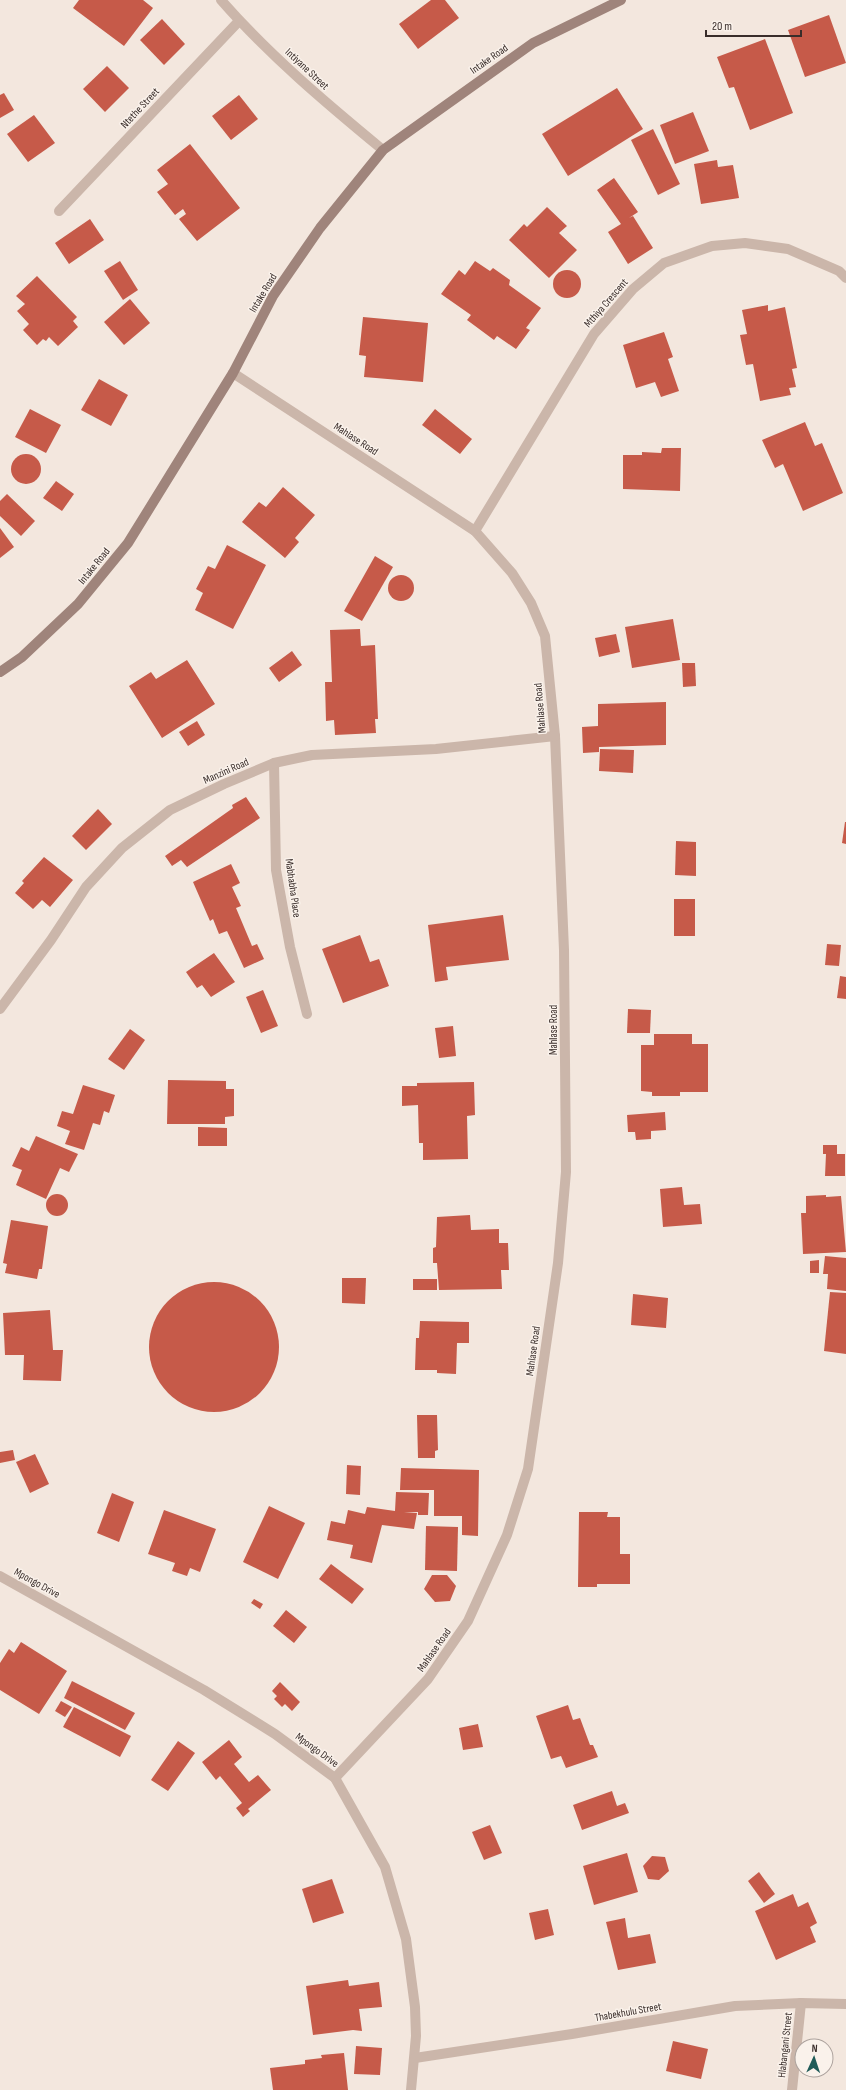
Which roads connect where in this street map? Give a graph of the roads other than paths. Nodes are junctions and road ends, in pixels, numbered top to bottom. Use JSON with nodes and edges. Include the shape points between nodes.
{"nodes":[{"id":1,"x":221,"y":0,"type":"edge"},
{"id":2,"x":621,"y":0,"type":"edge"},
{"id":3,"x":239,"y":21,"type":"junction"},
{"id":4,"x":383,"y":150,"type":"junction"},
{"id":5,"x":59,"y":211,"type":"dead end"},
{"id":6,"x":846,"y":278,"type":"edge"},
{"id":7,"x":233,"y":373,"type":"junction"},
{"id":8,"x":475,"y":532,"type":"junction"},
{"id":9,"x":0,"y":672,"type":"edge"},
{"id":10,"x":555,"y":736,"type":"junction"},
{"id":11,"x":274,"y":763,"type":"junction"},
{"id":12,"x":0,"y":1009,"type":"edge"},
{"id":13,"x":307,"y":1014,"type":"dead end"},
{"id":14,"x":0,"y":1576,"type":"edge"},
{"id":15,"x":335,"y":1778,"type":"junction"},
{"id":16,"x":801,"y":2003,"type":"junction"},
{"id":17,"x":846,"y":2004,"type":"edge"},
{"id":18,"x":416,"y":2058,"type":"junction"},
{"id":19,"x":411,"y":2090,"type":"edge"},
{"id":20,"x":792,"y":2090,"type":"edge"}],
"edges":[{"from":1,"to":3,"type":"street","name":"Intiyane Street"},
{"from":2,"to":4,"type":"street","name":"Intake Road","via":[[533,43]]},
{"from":3,"to":4,"type":"street","name":"Intiyane Street","via":[[323,100]]},
{"from":3,"to":5,"type":"street","name":"Ntethe Street"},
{"from":4,"to":7,"type":"street","name":"Intake Road","via":[[320,228],[273,296]]},
{"from":6,"to":8,"type":"street","name":"Mthiya Crescent","via":[[839,271],[788,249],[745,243],[712,246],[664,263],[633,289],[594,334]]},
{"from":7,"to":8,"type":"street","name":"Mahlase Road"},
{"from":7,"to":9,"type":"street","name":"Intake Road","via":[[128,543],[78,604],[22,657]]},
{"from":8,"to":10,"type":"street","name":"Mahlase Road","via":[[512,573],[531,603],[545,636]]},
{"from":10,"to":11,"type":"street","name":"Manzini Road","via":[[436,749],[312,755]]},
{"from":10,"to":15,"type":"street","name":"Mahlase Road","via":[[564,950],[566,1172],[558,1263],[528,1469],[507,1534],[468,1620],[428,1679]]},
{"from":11,"to":12,"type":"street","name":"Manzini Road","via":[[170,810],[122,848],[86,887]]},
{"from":11,"to":13,"type":"street","name":"Mabhabha Place","via":[[276,870],[290,947]]},
{"from":14,"to":15,"type":"street","name":"Mpongo Drive","via":[[204,1690],[275,1734]]},
{"from":15,"to":18,"type":"street","name":"Mpongo Drive","via":[[385,1867],[406,1939],[415,2007]]},
{"from":16,"to":17,"type":"street","name":"Thabekhulu Street"},
{"from":16,"to":18,"type":"street","name":"Thabekhulu Street","via":[[735,2006]]},
{"from":16,"to":20,"type":"street","name":"Hlabangani Street"},
{"from":18,"to":19,"type":"street","name":"Mpongo Drive"}]}
